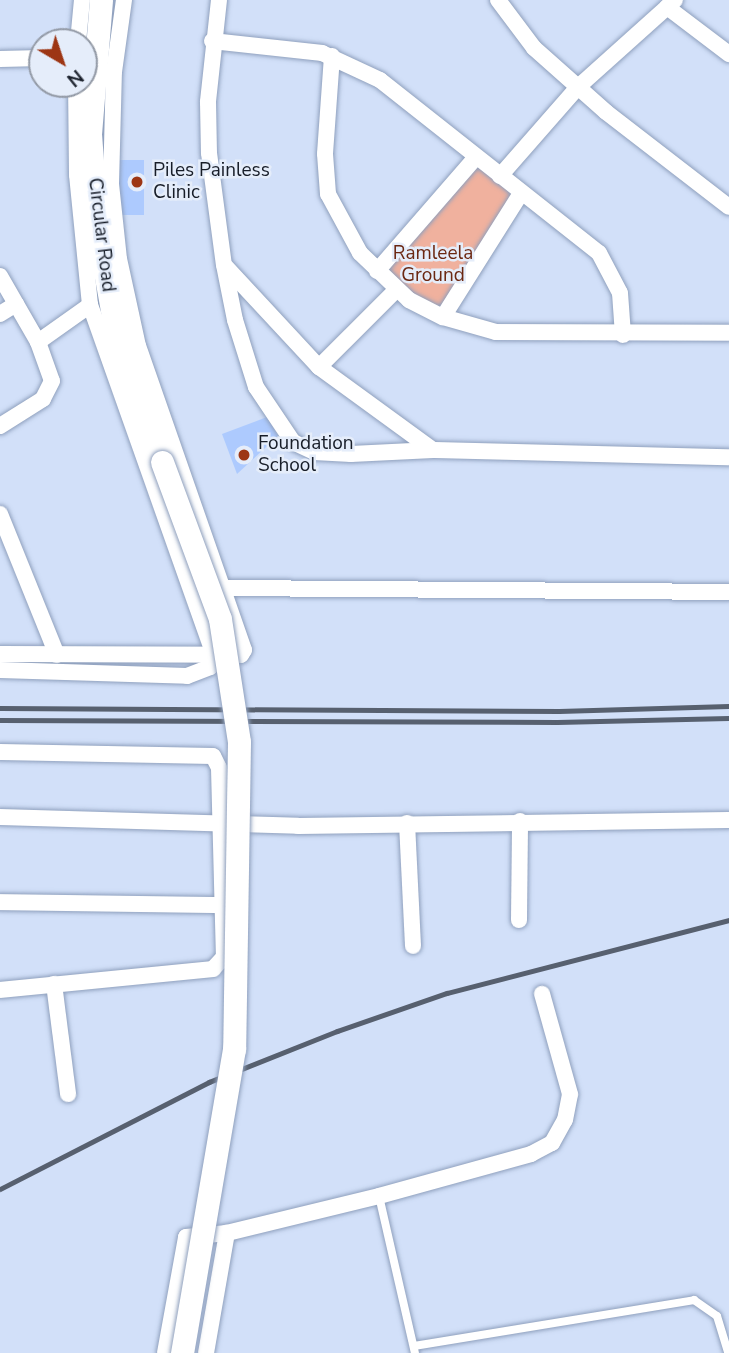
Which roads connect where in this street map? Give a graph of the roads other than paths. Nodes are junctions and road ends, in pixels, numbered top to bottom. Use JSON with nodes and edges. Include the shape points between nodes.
{"nodes":[{"id":1,"x":82,"y":0,"type":"edge"},
{"id":2,"x":100,"y":0,"type":"edge"},
{"id":3,"x":124,"y":0,"type":"edge"},
{"id":4,"x":219,"y":0,"type":"edge"},
{"id":5,"x":498,"y":0,"type":"edge"},
{"id":6,"x":671,"y":4,"type":"edge"},
{"id":7,"x":79,"y":28,"type":"edge"},
{"id":8,"x":212,"y":41,"type":"junction"},
{"id":9,"x":729,"y":54,"type":"edge"},
{"id":10,"x":332,"y":56,"type":"junction"},
{"id":11,"x":28,"y":58,"type":"edge"},
{"id":12,"x":0,"y":59,"type":"edge"},
{"id":13,"x":578,"y":87,"type":"junction"},
{"id":14,"x":76,"y":98,"type":"edge"},
{"id":15,"x":476,"y":157,"type":"junction"},
{"id":16,"x":499,"y":176,"type":"junction"},
{"id":17,"x":521,"y":193,"type":"junction"},
{"id":18,"x":729,"y":207,"type":"edge"},
{"id":19,"x":224,"y":265,"type":"junction"},
{"id":20,"x":377,"y":271,"type":"junction"},
{"id":21,"x":0,"y":276,"type":"edge"},
{"id":22,"x":397,"y":289,"type":"junction"},
{"id":23,"x":16,"y":304,"type":"junction"},
{"id":24,"x":90,"y":304,"type":"junction"},
{"id":25,"x":0,"y":314,"type":"edge"},
{"id":26,"x":443,"y":317,"type":"junction"},
{"id":27,"x":729,"y":333,"type":"edge"},
{"id":28,"x":623,"y":335,"type":"junction"},
{"id":29,"x":38,"y":342,"type":"junction"},
{"id":30,"x":319,"y":367,"type":"junction"},
{"id":31,"x":0,"y":426,"type":"edge"},
{"id":32,"x":433,"y":450,"type":"junction"},
{"id":33,"x":729,"y":457,"type":"edge"},
{"id":34,"x":0,"y":514,"type":"edge"},
{"id":35,"x":225,"y":588,"type":"junction"},
{"id":36,"x":729,"y":592,"type":"edge"},
{"id":37,"x":0,"y":654,"type":"edge"},
{"id":38,"x":57,"y":655,"type":"junction"},
{"id":39,"x":214,"y":655,"type":"junction"},
{"id":40,"x":0,"y":670,"type":"edge"},
{"id":41,"x":0,"y":752,"type":"edge"},
{"id":42,"x":0,"y":817,"type":"edge"},
{"id":43,"x":729,"y":820,"type":"edge"},
{"id":44,"x":520,"y":821,"type":"junction"},
{"id":45,"x":221,"y":823,"type":"junction"},
{"id":46,"x":407,"y":823,"type":"junction"},
{"id":47,"x":0,"y":902,"type":"edge"},
{"id":48,"x":223,"y":905,"type":"junction"},
{"id":49,"x":519,"y":920,"type":"dead end"},
{"id":50,"x":413,"y":946,"type":"dead end"},
{"id":51,"x":54,"y":984,"type":"junction"},
{"id":52,"x":0,"y":990,"type":"edge"},
{"id":53,"x":542,"y":994,"type":"dead end"},
{"id":54,"x":68,"y":1094,"type":"dead end"},
{"id":55,"x":379,"y":1196,"type":"junction"},
{"id":56,"x":227,"y":1233,"type":"junction"},
{"id":57,"x":415,"y":1350,"type":"edge"},
{"id":58,"x":165,"y":1353,"type":"edge"},
{"id":59,"x":182,"y":1353,"type":"edge"},
{"id":60,"x":205,"y":1353,"type":"edge"},
{"id":61,"x":728,"y":1353,"type":"edge"}],
"edges":[{"from":1,"to":7,"type":"street"},
{"from":2,"to":59,"type":"main road","name":"Circular Road","bridge":true,"via":[[90,134],[97,227],[115,327],[219,619],[239,742],[234,1049]]},
{"from":3,"to":35,"type":"street","via":[[114,72],[111,184],[119,259],[138,346]]},
{"from":4,"to":8,"type":"street"},
{"from":5,"to":13,"type":"street","via":[[522,35]]},
{"from":6,"to":9,"type":"street"},
{"from":6,"to":13,"type":"street"},
{"from":8,"to":10,"type":"street"},
{"from":8,"to":19,"type":"street","via":[[209,153]]},
{"from":10,"to":15,"type":"street","via":[[380,80]]},
{"from":10,"to":20,"type":"street","via":[[325,154],[328,194],[351,242]]},
{"from":11,"to":12,"type":"street"},
{"from":13,"to":16,"type":"street"},
{"from":13,"to":18,"type":"street"},
{"from":14,"to":24,"type":"street","via":[[77,176]]},
{"from":15,"to":16,"type":"street"},
{"from":15,"to":20,"type":"street"},
{"from":16,"to":17,"type":"street"},
{"from":17,"to":26,"type":"street"},
{"from":17,"to":28,"type":"street","via":[[599,253],[609,266],[620,293]]},
{"from":19,"to":30,"type":"street"},
{"from":19,"to":32,"type":"street","via":[[256,387],[293,442],[329,454]]},
{"from":20,"to":22,"type":"street"},
{"from":21,"to":23,"type":"street"},
{"from":22,"to":26,"type":"street"},
{"from":22,"to":30,"type":"street"},
{"from":23,"to":25,"type":"street"},
{"from":23,"to":29,"type":"street"},
{"from":24,"to":29,"type":"street"},
{"from":24,"to":39,"type":"street"},
{"from":26,"to":28,"type":"street","via":[[496,332]]},
{"from":27,"to":28,"type":"street"},
{"from":29,"to":31,"type":"street","via":[[51,387],[43,398]]},
{"from":30,"to":32,"type":"street"},
{"from":32,"to":33,"type":"street"},
{"from":34,"to":38,"type":"street"},
{"from":35,"to":36,"type":"street"},
{"from":35,"to":39,"type":"street","via":[[244,652]]},
{"from":37,"to":38,"type":"street"},
{"from":38,"to":39,"type":"street"},
{"from":39,"to":40,"type":"street","via":[[210,667],[187,676]]},
{"from":41,"to":45,"type":"street","via":[[208,754],[219,764]]},
{"from":42,"to":45,"type":"street"},
{"from":43,"to":44,"type":"street"},
{"from":44,"to":46,"type":"street"},
{"from":44,"to":49,"type":"street"},
{"from":45,"to":46,"type":"street"},
{"from":45,"to":48,"type":"street"},
{"from":46,"to":50,"type":"street"},
{"from":47,"to":48,"type":"street"},
{"from":48,"to":51,"type":"street","via":[[224,957],[217,967]]},
{"from":51,"to":52,"type":"street"},
{"from":51,"to":54,"type":"street"},
{"from":53,"to":55,"type":"street","via":[[569,1088],[568,1110],[552,1143],[531,1154]]},
{"from":55,"to":56,"type":"street"},
{"from":55,"to":57,"type":"lane"},
{"from":56,"to":58,"type":"street","via":[[186,1237]]},
{"from":56,"to":60,"type":"street"},
{"from":57,"to":61,"type":"lane","via":[[694,1300],[717,1316]]}]}
